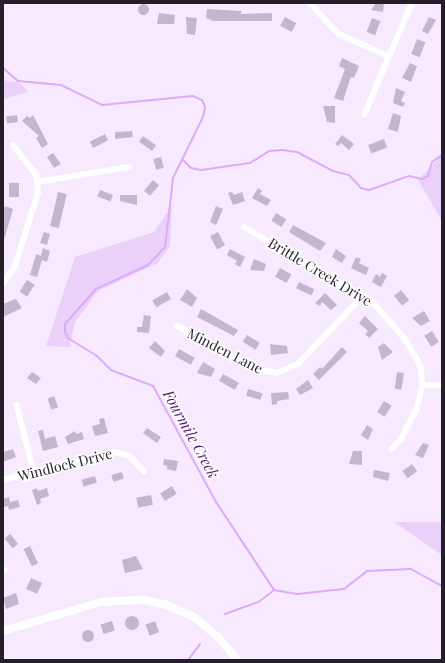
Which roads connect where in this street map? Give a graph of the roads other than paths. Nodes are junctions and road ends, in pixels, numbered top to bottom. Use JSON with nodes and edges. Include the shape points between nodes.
{"nodes":[{"id":1,"x":310,"y":3,"type":"edge"},
{"id":2,"x":412,"y":3,"type":"edge"},
{"id":3,"x":388,"y":56,"type":"junction"},
{"id":4,"x":364,"y":115,"type":"dead end"},
{"id":5,"x":13,"y":146,"type":"dead end"},
{"id":6,"x":128,"y":167,"type":"dead end"},
{"id":7,"x":37,"y":182,"type":"junction"},
{"id":8,"x":244,"y":227,"type":"dead end"},
{"id":9,"x":3,"y":284,"type":"edge"},
{"id":10,"x":364,"y":296,"type":"junction"},
{"id":11,"x":176,"y":326,"type":"dead end"},
{"id":12,"x":423,"y":385,"type":"junction"},
{"id":13,"x":442,"y":385,"type":"edge"},
{"id":14,"x":17,"y":405,"type":"dead end"},
{"id":15,"x":392,"y":449,"type":"dead end"},
{"id":16,"x":144,"y":471,"type":"dead end"},
{"id":17,"x":34,"y":472,"type":"junction"},
{"id":18,"x":3,"y":480,"type":"edge"},
{"id":19,"x":3,"y":631,"type":"edge"},
{"id":20,"x":237,"y":660,"type":"edge"}],
"edges":[{"from":1,"to":3,"type":"street","via":[[339,34]]},
{"from":2,"to":3,"type":"street"},
{"from":3,"to":4,"type":"street"},
{"from":5,"to":7,"type":"street","via":[[32,169]]},
{"from":6,"to":7,"type":"street"},
{"from":7,"to":9,"type":"street","via":[[37,202],[24,241],[15,266]]},
{"from":8,"to":10,"type":"street","name":"Brittle Creek Drive"},
{"from":10,"to":11,"type":"street","name":"Minden Lane","via":[[298,364],[277,373],[253,369]]},
{"from":10,"to":12,"type":"street","name":"Brittle Creek Drive","via":[[385,313],[406,340],[421,366]]},
{"from":12,"to":13,"type":"street"},
{"from":12,"to":15,"type":"street","name":"Brittle Creek Drive","via":[[417,409],[402,439]]},
{"from":14,"to":17,"type":"street"},
{"from":16,"to":17,"type":"street","name":"Windlock Drive","via":[[130,456],[115,452]]},
{"from":17,"to":18,"type":"street","name":"Windlock Drive"},
{"from":19,"to":20,"type":"main road","via":[[101,602],[144,600],[167,605],[194,617],[217,636]]}]}
